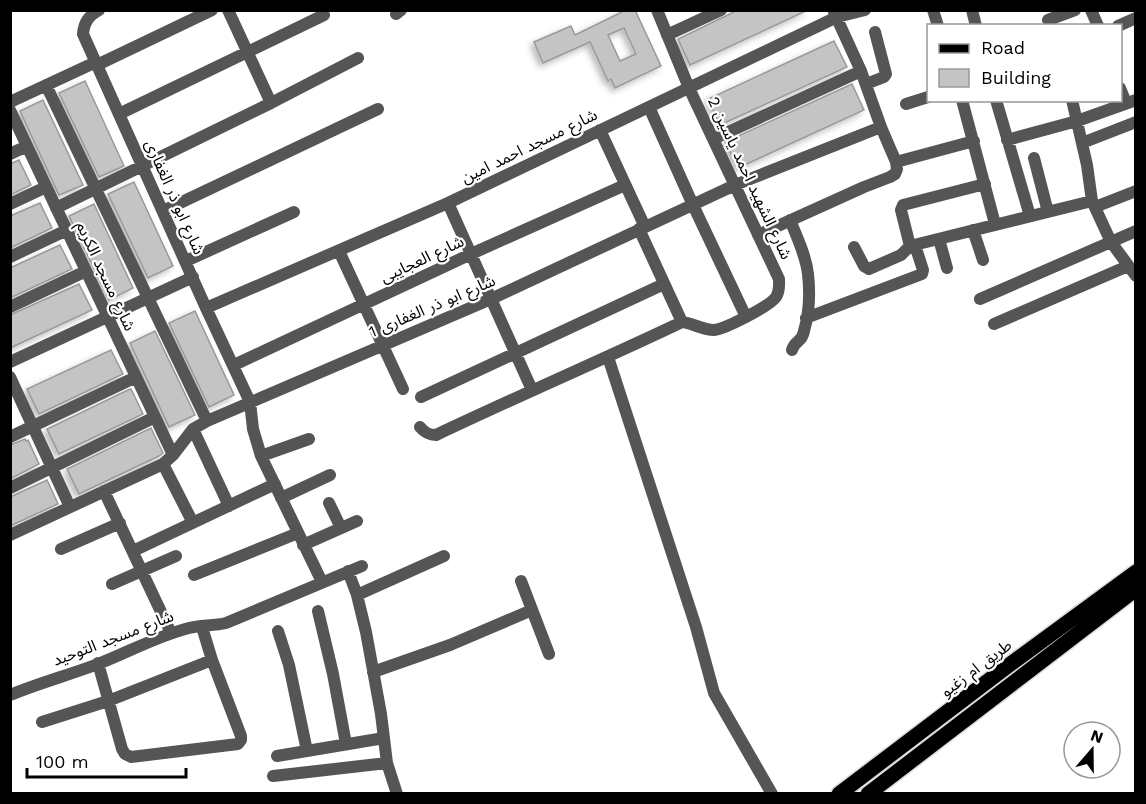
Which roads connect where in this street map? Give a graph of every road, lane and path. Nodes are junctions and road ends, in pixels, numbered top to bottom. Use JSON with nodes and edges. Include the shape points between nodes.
{"nodes":[{"id":1,"x":99,"y":10,"type":"edge"},
{"id":2,"x":213,"y":10,"type":"edge"},
{"id":3,"x":228,"y":10,"type":"edge"},
{"id":4,"x":657,"y":10,"type":"edge"},
{"id":5,"x":721,"y":10,"type":"edge"},
{"id":6,"x":865,"y":10,"type":"edge"},
{"id":7,"x":1075,"y":10,"type":"edge"},
{"id":8,"x":1091,"y":10,"type":"edge"},
{"id":9,"x":835,"y":14,"type":"edge"},
{"id":10,"x":324,"y":15,"type":"dead end"},
{"id":11,"x":1136,"y":18,"type":"edge"},
{"id":12,"x":1048,"y":19,"type":"edge"},
{"id":13,"x":1097,"y":24,"type":"edge"},
{"id":14,"x":1122,"y":24,"type":"edge"},
{"id":15,"x":875,"y":32,"type":"dead end"},
{"id":16,"x":667,"y":35,"type":"junction"},
{"id":17,"x":248,"y":52,"type":"junction"},
{"id":18,"x":358,"y":58,"type":"dead end"},
{"id":19,"x":96,"y":63,"type":"junction"},
{"id":20,"x":861,"y":71,"type":"junction"},
{"id":21,"x":866,"y":84,"type":"junction"},
{"id":22,"x":46,"y":85,"type":"junction"},
{"id":23,"x":689,"y":88,"type":"junction"},
{"id":24,"x":927,"y":97,"type":"edge"},
{"id":25,"x":10,"y":102,"type":"edge"},
{"id":26,"x":963,"y":102,"type":"edge"},
{"id":27,"x":997,"y":102,"type":"edge"},
{"id":28,"x":1072,"y":102,"type":"edge"},
{"id":29,"x":1130,"y":102,"type":"edge"},
{"id":30,"x":271,"y":103,"type":"junction"},
{"id":31,"x":906,"y":104,"type":"dead end"},
{"id":32,"x":649,"y":107,"type":"junction"},
{"id":33,"x":378,"y":109,"type":"dead end"},
{"id":34,"x":10,"y":110,"type":"edge"},
{"id":35,"x":119,"y":114,"type":"junction"},
{"id":36,"x":1077,"y":120,"type":"junction"},
{"id":37,"x":1136,"y":122,"type":"edge"},
{"id":38,"x":881,"y":127,"type":"junction"},
{"id":39,"x":600,"y":130,"type":"junction"},
{"id":40,"x":713,"y":139,"type":"junction"},
{"id":41,"x":1007,"y":140,"type":"junction"},
{"id":42,"x":974,"y":141,"type":"junction"},
{"id":43,"x":1083,"y":143,"type":"junction"},
{"id":44,"x":27,"y":146,"type":"junction"},
{"id":45,"x":10,"y":154,"type":"edge"},
{"id":46,"x":1034,"y":158,"type":"dead end"},
{"id":47,"x":896,"y":162,"type":"junction"},
{"id":48,"x":142,"y":165,"type":"junction"},
{"id":49,"x":985,"y":184,"type":"junction"},
{"id":50,"x":625,"y":185,"type":"junction"},
{"id":51,"x":735,"y":185,"type":"junction"},
{"id":52,"x":46,"y":187,"type":"junction"},
{"id":53,"x":95,"y":188,"type":"junction"},
{"id":54,"x":1136,"y":191,"type":"edge"},
{"id":55,"x":448,"y":203,"type":"junction"},
{"id":56,"x":10,"y":204,"type":"edge"},
{"id":57,"x":1094,"y":204,"type":"junction"},
{"id":58,"x":693,"y":205,"type":"junction"},
{"id":59,"x":56,"y":208,"type":"junction"},
{"id":60,"x":163,"y":211,"type":"junction"},
{"id":61,"x":294,"y":212,"type":"dead end"},
{"id":62,"x":1048,"y":212,"type":"junction"},
{"id":63,"x":1030,"y":216,"type":"junction"},
{"id":64,"x":790,"y":220,"type":"junction"},
{"id":65,"x":995,"y":224,"type":"junction"},
{"id":66,"x":642,"y":228,"type":"junction"},
{"id":67,"x":67,"y":230,"type":"junction"},
{"id":68,"x":973,"y":230,"type":"junction"},
{"id":69,"x":1136,"y":231,"type":"edge"},
{"id":70,"x":758,"y":235,"type":"junction"},
{"id":71,"x":939,"y":239,"type":"junction"},
{"id":72,"x":1111,"y":242,"type":"junction"},
{"id":73,"x":913,"y":245,"type":"junction"},
{"id":74,"x":854,"y":246,"type":"dead end"},
{"id":75,"x":339,"y":251,"type":"junction"},
{"id":76,"x":471,"y":254,"type":"junction"},
{"id":77,"x":10,"y":257,"type":"edge"},
{"id":78,"x":186,"y":261,"type":"junction"},
{"id":79,"x":983,"y":261,"type":"dead end"},
{"id":80,"x":947,"y":268,"type":"dead end"},
{"id":81,"x":86,"y":271,"type":"junction"},
{"id":82,"x":1132,"y":271,"type":"edge"},
{"id":83,"x":193,"y":277,"type":"junction"},
{"id":84,"x":664,"y":284,"type":"junction"},
{"id":85,"x":148,"y":298,"type":"junction"},
{"id":86,"x":980,"y":298,"type":"dead end"},
{"id":87,"x":491,"y":299,"type":"junction"},
{"id":88,"x":364,"y":304,"type":"junction"},
{"id":89,"x":10,"y":308,"type":"edge"},
{"id":90,"x":206,"y":308,"type":"junction"},
{"id":91,"x":108,"y":316,"type":"junction"},
{"id":92,"x":746,"y":317,"type":"junction"},
{"id":93,"x":806,"y":318,"type":"junction"},
{"id":94,"x":682,"y":322,"type":"junction"},
{"id":95,"x":994,"y":324,"type":"dead end"},
{"id":96,"x":383,"y":345,"type":"junction"},
{"id":97,"x":792,"y":350,"type":"dead end"},
{"id":98,"x":515,"y":353,"type":"junction"},
{"id":99,"x":608,"y":357,"type":"junction"},
{"id":100,"x":10,"y":362,"type":"edge"},
{"id":101,"x":234,"y":365,"type":"junction"},
{"id":102,"x":10,"y":377,"type":"edge"},
{"id":103,"x":136,"y":377,"type":"junction"},
{"id":104,"x":403,"y":389,"type":"dead end"},
{"id":105,"x":532,"y":390,"type":"junction"},
{"id":106,"x":421,"y":397,"type":"dead end"},
{"id":107,"x":250,"y":402,"type":"junction"},
{"id":108,"x":155,"y":417,"type":"junction"},
{"id":109,"x":207,"y":421,"type":"junction"},
{"id":110,"x":33,"y":426,"type":"junction"},
{"id":111,"x":420,"y":427,"type":"dead end"},
{"id":112,"x":193,"y":429,"type":"junction"},
{"id":113,"x":10,"y":437,"type":"edge"},
{"id":114,"x":309,"y":439,"type":"dead end"},
{"id":115,"x":173,"y":455,"type":"junction"},
{"id":116,"x":261,"y":456,"type":"junction"},
{"id":117,"x":163,"y":464,"type":"junction"},
{"id":118,"x":52,"y":468,"type":"junction"},
{"id":119,"x":330,"y":475,"type":"dead end"},
{"id":120,"x":274,"y":484,"type":"junction"},
{"id":121,"x":10,"y":488,"type":"edge"},
{"id":122,"x":104,"y":492,"type":"junction"},
{"id":123,"x":281,"y":498,"type":"junction"},
{"id":124,"x":329,"y":503,"type":"dead end"},
{"id":125,"x":229,"y":506,"type":"junction"},
{"id":126,"x":70,"y":507,"type":"junction"},
{"id":127,"x":357,"y":521,"type":"dead end"},
{"id":128,"x":120,"y":523,"type":"junction"},
{"id":129,"x":193,"y":523,"type":"junction"},
{"id":130,"x":341,"y":528,"type":"junction"},
{"id":131,"x":10,"y":535,"type":"edge"},
{"id":132,"x":301,"y":539,"type":"junction"},
{"id":133,"x":61,"y":549,"type":"dead end"},
{"id":134,"x":133,"y":551,"type":"junction"},
{"id":135,"x":176,"y":556,"type":"dead end"},
{"id":136,"x":444,"y":556,"type":"dead end"},
{"id":137,"x":362,"y":566,"type":"dead end"},
{"id":138,"x":143,"y":571,"type":"junction"},
{"id":139,"x":348,"y":572,"type":"junction"},
{"id":140,"x":1136,"y":572,"type":"edge"},
{"id":141,"x":194,"y":575,"type":"dead end"},
{"id":142,"x":521,"y":581,"type":"dead end"},
{"id":143,"x":322,"y":582,"type":"junction"},
{"id":144,"x":112,"y":584,"type":"dead end"},
{"id":145,"x":1136,"y":589,"type":"edge"},
{"id":146,"x":357,"y":595,"type":"junction"},
{"id":147,"x":532,"y":610,"type":"junction"},
{"id":148,"x":318,"y":611,"type":"dead end"},
{"id":149,"x":202,"y":627,"type":"junction"},
{"id":150,"x":278,"y":631,"type":"dead end"},
{"id":151,"x":171,"y":633,"type":"junction"},
{"id":152,"x":549,"y":654,"type":"dead end"},
{"id":153,"x":212,"y":660,"type":"junction"},
{"id":154,"x":98,"y":663,"type":"junction"},
{"id":155,"x":373,"y":672,"type":"junction"},
{"id":156,"x":10,"y":696,"type":"edge"},
{"id":157,"x":108,"y":700,"type":"junction"},
{"id":158,"x":938,"y":718,"type":"junction"},
{"id":159,"x":42,"y":722,"type":"dead end"},
{"id":160,"x":950,"y":732,"type":"junction"},
{"id":161,"x":384,"y":738,"type":"junction"},
{"id":162,"x":346,"y":744,"type":"junction"},
{"id":163,"x":307,"y":751,"type":"junction"},
{"id":164,"x":277,"y":756,"type":"dead end"},
{"id":165,"x":387,"y":763,"type":"junction"},
{"id":166,"x":273,"y":776,"type":"dead end"},
{"id":167,"x":397,"y":794,"type":"edge"},
{"id":168,"x":772,"y":794,"type":"edge"},
{"id":169,"x":839,"y":794,"type":"edge"},
{"id":170,"x":868,"y":794,"type":"edge"}],
"edges":[{"from":1,"to":19,"type":"street","name":"شارع ابو ذر الغفارى","via":[[87,20],[83,34]]},
{"from":2,"to":19,"type":"street"},
{"from":3,"to":17,"type":"street"},
{"from":4,"to":16,"type":"street","name":"شارع الشهيد احمد ياسين 2"},
{"from":5,"to":16,"type":"street"},
{"from":6,"to":9,"type":"street","name":"شارع مسجد احمد امين"},
{"from":7,"to":12,"type":"street"},
{"from":8,"to":13,"type":"street"},
{"from":9,"to":20,"type":"street"},
{"from":9,"to":23,"type":"street","name":"شارع مسجد احمد امين"},
{"from":10,"to":17,"type":"street"},
{"from":11,"to":14,"type":"street"},
{"from":15,"to":21,"type":"street","via":[[886,74]]},
{"from":16,"to":23,"type":"street","name":"شارع الشهيد احمد ياسين 2"},
{"from":17,"to":30,"type":"street"},
{"from":17,"to":35,"type":"street"},
{"from":18,"to":30,"type":"street"},
{"from":19,"to":22,"type":"street"},
{"from":19,"to":35,"type":"street","name":"شارع ابو ذر الغفارى"},
{"from":20,"to":21,"type":"street"},
{"from":20,"to":40,"type":"street"},
{"from":21,"to":38,"type":"street"},
{"from":22,"to":25,"type":"street"},
{"from":22,"to":53,"type":"street"},
{"from":23,"to":32,"type":"street","name":"شارع مسجد احمد امين"},
{"from":23,"to":40,"type":"street","name":"شارع الشهيد احمد ياسين 2"},
{"from":24,"to":31,"type":"street"},
{"from":26,"to":42,"type":"street"},
{"from":27,"to":41,"type":"street"},
{"from":28,"to":36,"type":"street"},
{"from":29,"to":36,"type":"street"},
{"from":30,"to":48,"type":"street"},
{"from":32,"to":39,"type":"street","name":"شارع مسجد احمد امين"},
{"from":32,"to":58,"type":"street"},
{"from":33,"to":60,"type":"street"},
{"from":34,"to":44,"type":"street","name":"شارع مسجد الكريم"},
{"from":35,"to":48,"type":"street","name":"شارع ابو ذر الغفارى"},
{"from":36,"to":41,"type":"street"},
{"from":36,"to":43,"type":"street"},
{"from":37,"to":43,"type":"street"},
{"from":38,"to":47,"type":"street"},
{"from":38,"to":51,"type":"street","name":"شارع ابو ذر الغفارى 1"},
{"from":39,"to":50,"type":"street"},
{"from":39,"to":55,"type":"street","name":"شارع مسجد احمد امين"},
{"from":40,"to":51,"type":"street","name":"شارع الشهيد احمد ياسين 2"},
{"from":41,"to":63,"type":"street"},
{"from":42,"to":47,"type":"street"},
{"from":42,"to":49,"type":"street"},
{"from":43,"to":57,"type":"street"},
{"from":44,"to":45,"type":"street"},
{"from":44,"to":52,"type":"street","name":"شارع مسجد الكريم"},
{"from":46,"to":62,"type":"street"},
{"from":47,"to":64,"type":"street","via":[[897,169],[890,177]]},
{"from":48,"to":53,"type":"street"},
{"from":48,"to":60,"type":"street","name":"شارع ابو ذر الغفارى"},
{"from":49,"to":65,"type":"street"},
{"from":49,"to":73,"type":"street","via":[[903,205],[901,210]]},
{"from":50,"to":66,"type":"street"},
{"from":50,"to":76,"type":"street","name":"شارع العجايبى"},
{"from":51,"to":58,"type":"street","name":"شارع ابو ذر الغفارى 1"},
{"from":51,"to":70,"type":"street","name":"شارع الشهيد احمد ياسين 2"},
{"from":52,"to":56,"type":"street"},
{"from":52,"to":59,"type":"street","name":"شارع مسجد الكريم"},
{"from":53,"to":59,"type":"street"},
{"from":53,"to":85,"type":"street"},
{"from":54,"to":57,"type":"street"},
{"from":55,"to":75,"type":"street","name":"شارع مسجد احمد امين"},
{"from":55,"to":76,"type":"street"},
{"from":57,"to":62,"type":"street"},
{"from":57,"to":72,"type":"street"},
{"from":58,"to":66,"type":"street","name":"شارع ابو ذر الغفارى 1"},
{"from":58,"to":92,"type":"street"},
{"from":59,"to":67,"type":"street","name":"شارع مسجد الكريم"},
{"from":60,"to":78,"type":"street","name":"شارع ابو ذر الغفارى"},
{"from":61,"to":78,"type":"street"},
{"from":62,"to":63,"type":"street"},
{"from":63,"to":65,"type":"street"},
{"from":64,"to":70,"type":"street"},
{"from":64,"to":93,"type":"street","via":[[808,273]]},
{"from":65,"to":68,"type":"street"},
{"from":66,"to":84,"type":"street"},
{"from":66,"to":87,"type":"street","name":"شارع ابو ذر الغفارى 1"},
{"from":67,"to":77,"type":"street"},
{"from":67,"to":81,"type":"street","name":"شارع مسجد الكريم"},
{"from":68,"to":71,"type":"street"},
{"from":68,"to":79,"type":"street"},
{"from":69,"to":72,"type":"street"},
{"from":70,"to":92,"type":"street","name":"شارع الشهيد احمد ياسين 2","via":[[779,290],[775,299]]},
{"from":71,"to":73,"type":"street"},
{"from":71,"to":80,"type":"street"},
{"from":72,"to":82,"type":"street"},
{"from":72,"to":86,"type":"street"},
{"from":73,"to":74,"type":"street","via":[[901,255],[869,269]]},
{"from":73,"to":93,"type":"street","via":[[922,274]]},
{"from":75,"to":88,"type":"street"},
{"from":75,"to":90,"type":"street","name":"شارع مسجد احمد امين"},
{"from":76,"to":87,"type":"street"},
{"from":76,"to":88,"type":"street","name":"شارع العجايبى"},
{"from":78,"to":83,"type":"street","name":"شارع ابو ذر الغفارى"},
{"from":81,"to":89,"type":"street"},
{"from":81,"to":91,"type":"street","name":"شارع مسجد الكريم"},
{"from":82,"to":95,"type":"street"},
{"from":83,"to":85,"type":"street"},
{"from":83,"to":90,"type":"street","name":"شارع ابو ذر الغفارى"},
{"from":84,"to":94,"type":"street"},
{"from":84,"to":98,"type":"street"},
{"from":85,"to":91,"type":"street"},
{"from":85,"to":109,"type":"street"},
{"from":87,"to":96,"type":"street","name":"شارع ابو ذر الغفارى 1"},
{"from":87,"to":98,"type":"street"},
{"from":88,"to":96,"type":"street"},
{"from":88,"to":101,"type":"street","name":"شارع العجايبى"},
{"from":90,"to":101,"type":"street","name":"شارع ابو ذر الغفارى"},
{"from":91,"to":100,"type":"street"},
{"from":91,"to":103,"type":"street","name":"شارع مسجد الكريم"},
{"from":92,"to":94,"type":"street","name":"شارع الشهيد احمد ياسين 2","via":[[713,330]]},
{"from":93,"to":97,"type":"street","via":[[802,339]]},
{"from":94,"to":99,"type":"street"},
{"from":96,"to":104,"type":"street"},
{"from":96,"to":107,"type":"street","name":"شارع ابو ذر الغفارى 1"},
{"from":98,"to":105,"type":"street"},
{"from":98,"to":106,"type":"street"},
{"from":99,"to":105,"type":"street"},
{"from":99,"to":168,"type":"street","via":[[714,693]]},
{"from":101,"to":107,"type":"street","name":"شارع ابو ذر الغفارى"},
{"from":102,"to":110,"type":"street"},
{"from":103,"to":108,"type":"street","name":"شارع مسجد الكريم"},
{"from":103,"to":110,"type":"street"},
{"from":105,"to":111,"type":"street","via":[[436,435]]},
{"from":107,"to":109,"type":"street","name":"شارع ابو ذر الغفارى 1"},
{"from":107,"to":116,"type":"street","name":"شارع ابو ذر الغفارى"},
{"from":108,"to":115,"type":"street","name":"شارع مسجد الكريم"},
{"from":108,"to":118,"type":"street"},
{"from":109,"to":112,"type":"street","name":"شارع ابو ذر الغفارى 1"},
{"from":110,"to":113,"type":"street"},
{"from":110,"to":118,"type":"street"},
{"from":112,"to":115,"type":"street","name":"شارع ابو ذر الغفارى 1"},
{"from":112,"to":125,"type":"street"},
{"from":114,"to":116,"type":"street"},
{"from":115,"to":117,"type":"street","name":"شارع ابو ذر الغفارى 1"},
{"from":116,"to":120,"type":"street","name":"شارع ابو ذر الغفارى"},
{"from":117,"to":122,"type":"street","name":"شارع ابو ذر الغفارى 1"},
{"from":117,"to":129,"type":"street"},
{"from":118,"to":121,"type":"street"},
{"from":118,"to":126,"type":"street"},
{"from":119,"to":123,"type":"street"},
{"from":120,"to":123,"type":"street","name":"شارع ابو ذر الغفارى"},
{"from":120,"to":125,"type":"street"},
{"from":122,"to":126,"type":"street","name":"شارع ابو ذر الغفارى 1"},
{"from":122,"to":128,"type":"street"},
{"from":123,"to":132,"type":"street","name":"شارع ابو ذر الغفارى"},
{"from":124,"to":130,"type":"street"},
{"from":125,"to":129,"type":"street"},
{"from":126,"to":131,"type":"street","name":"شارع ابو ذر الغفارى 1"},
{"from":127,"to":130,"type":"street"},
{"from":128,"to":133,"type":"street"},
{"from":128,"to":134,"type":"street"},
{"from":129,"to":134,"type":"street"},
{"from":130,"to":132,"type":"street"},
{"from":132,"to":141,"type":"street"},
{"from":132,"to":143,"type":"street","name":"شارع ابو ذر الغفارى"},
{"from":134,"to":138,"type":"street"},
{"from":135,"to":138,"type":"street"},
{"from":136,"to":146,"type":"street"},
{"from":137,"to":139,"type":"street","name":"شارع مسجد التوحيد"},
{"from":138,"to":144,"type":"street"},
{"from":138,"to":151,"type":"street"},
{"from":139,"to":143,"type":"street","name":"شارع مسجد التوحيد"},
{"from":139,"to":146,"type":"street"},
{"from":140,"to":158,"type":"main road","name":"طريق ام زغيو"},
{"from":142,"to":147,"type":"street"},
{"from":143,"to":149,"type":"street","name":"شارع مسجد التوحيد","via":[[226,623]]},
{"from":145,"to":160,"type":"main road"},
{"from":146,"to":155,"type":"street"},
{"from":147,"to":152,"type":"street"},
{"from":147,"to":155,"type":"street"},
{"from":148,"to":162,"type":"street"},
{"from":149,"to":151,"type":"street","name":"شارع مسجد التوحيد"},
{"from":149,"to":153,"type":"street"},
{"from":150,"to":163,"type":"street"},
{"from":151,"to":154,"type":"street","name":"شارع مسجد التوحيد"},
{"from":153,"to":157,"type":"street"},
{"from":153,"to":157,"type":"street","via":[[241,736],[238,744],[131,757],[122,749]]},
{"from":154,"to":156,"type":"street","name":"شارع مسجد التوحيد"},
{"from":154,"to":157,"type":"street"},
{"from":155,"to":161,"type":"street"},
{"from":157,"to":159,"type":"street"},
{"from":158,"to":160,"type":"main road"},
{"from":158,"to":169,"type":"main road","name":"طريق ام زغيو"},
{"from":160,"to":170,"type":"main road"},
{"from":161,"to":162,"type":"street"},
{"from":161,"to":165,"type":"street"},
{"from":162,"to":163,"type":"street"},
{"from":163,"to":164,"type":"street"},
{"from":165,"to":166,"type":"street"},
{"from":165,"to":167,"type":"street"}]}
